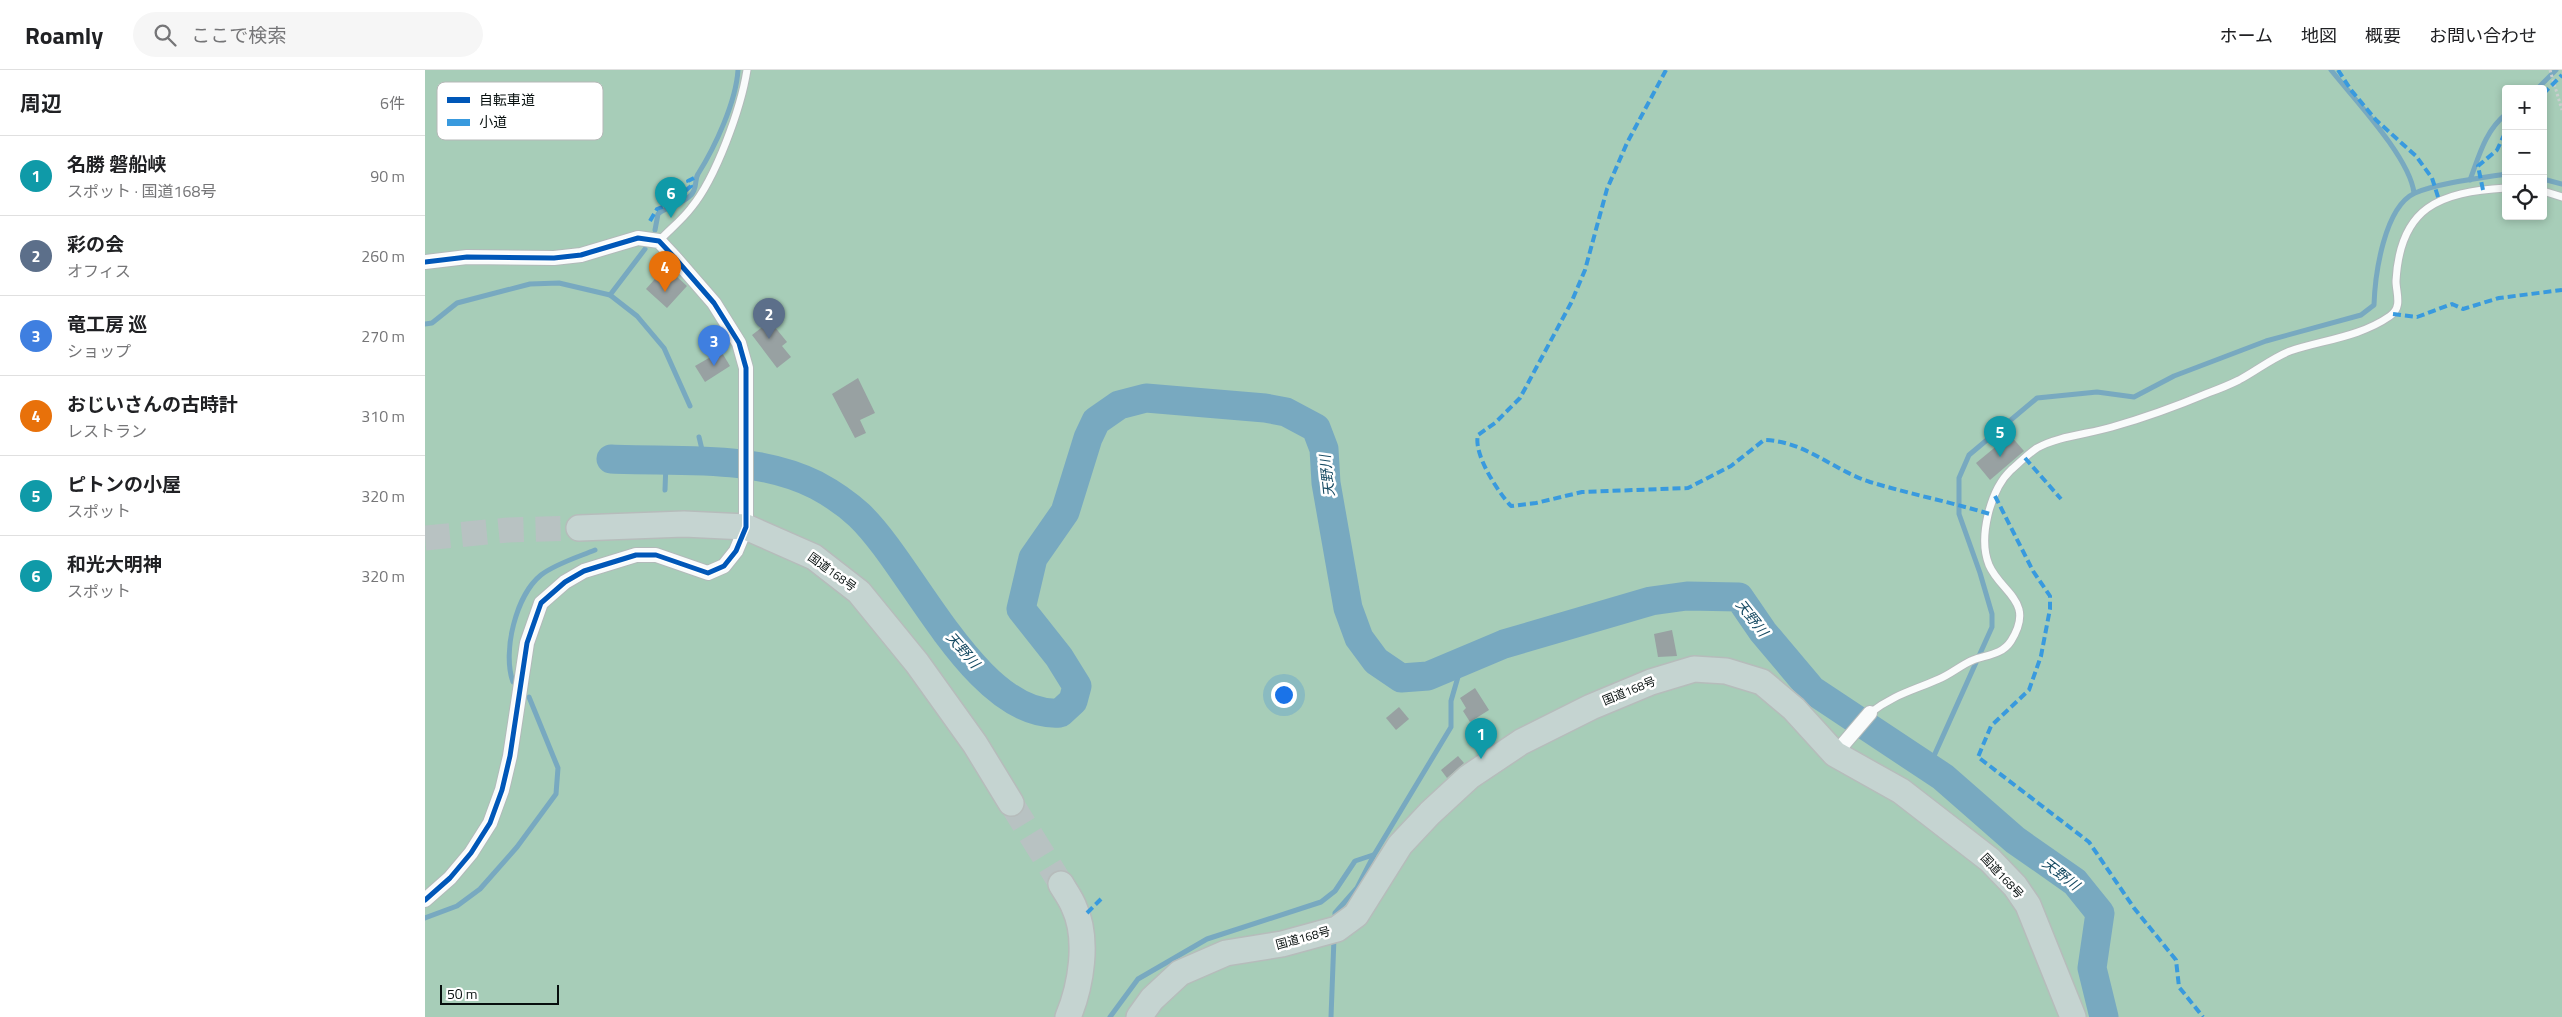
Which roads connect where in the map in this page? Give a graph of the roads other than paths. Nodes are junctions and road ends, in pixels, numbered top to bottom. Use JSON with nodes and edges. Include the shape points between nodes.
{"nodes":[{"id":1,"x":747,"y":70,"type":"edge"},
{"id":2,"x":2502,"y":188,"type":"edge"},
{"id":3,"x":2547,"y":192,"type":"edge"},
{"id":4,"x":2562,"y":197,"type":"edge"},
{"id":5,"x":659,"y":241,"type":"junction"},
{"id":6,"x":425,"y":262,"type":"edge"},
{"id":7,"x":745,"y":527,"type":"junction"},
{"id":8,"x":579,"y":528,"type":"tunnel mouth"},
{"id":9,"x":1870,"y":713,"type":"joint"},
{"id":10,"x":1839,"y":749,"type":"junction"},
{"id":11,"x":1011,"y":803,"type":"tunnel mouth"},
{"id":12,"x":1061,"y":884,"type":"tunnel mouth"},
{"id":13,"x":425,"y":900,"type":"edge"},
{"id":14,"x":1068,"y":1017,"type":"edge"},
{"id":15,"x":1139,"y":1017,"type":"edge"},
{"id":16,"x":2073,"y":1017,"type":"edge"}],
"edges":[{"from":1,"to":5,"type":"lane","via":[[744,90],[709,179],[692,208]]},
{"from":2,"to":9,"type":"lane","via":[[2433,202],[2414,218],[2405,235],[2399,261],[2396,283],[2399,301],[2393,314],[2376,325],[2286,353],[2236,382],[2192,400],[2038,448],[2015,467],[1999,485],[1986,532],[1988,562],[2016,599],[2019,612],[2011,642],[1993,655],[1974,660],[1941,679],[1888,699]]},
{"from":3,"to":4,"type":"lane"},
{"from":5,"to":6,"type":"street","via":[[638,238],[581,255],[553,258],[467,257]]},
{"from":5,"to":7,"type":"street","via":[[714,303],[739,343],[746,368]]},
{"from":7,"to":8,"type":"highway","name":"国道168号","via":[[684,524]]},
{"from":7,"to":11,"type":"highway","name":"国道168号","via":[[814,557],[859,592],[917,663],[975,744]]},
{"from":7,"to":13,"type":"street","via":[[737,551],[724,566],[708,573],[656,555],[636,555],[584,571],[565,582],[541,603],[527,643],[510,756],[490,823],[450,878]]},
{"from":9,"to":10,"type":"street"},
{"from":10,"to":15,"type":"highway","name":"国道168号","via":[[1762,682],[1726,671],[1694,669],[1651,682],[1521,742],[1469,777],[1401,845],[1356,915],[1337,929],[1282,944],[1226,953],[1180,973],[1152,999]]},
{"from":10,"to":16,"type":"highway","name":"国道168号","via":[[1901,791],[1990,860],[2015,886],[2037,922]]},
{"from":12,"to":14,"type":"highway","via":[[1075,908],[1081,935],[1076,993]]}]}
